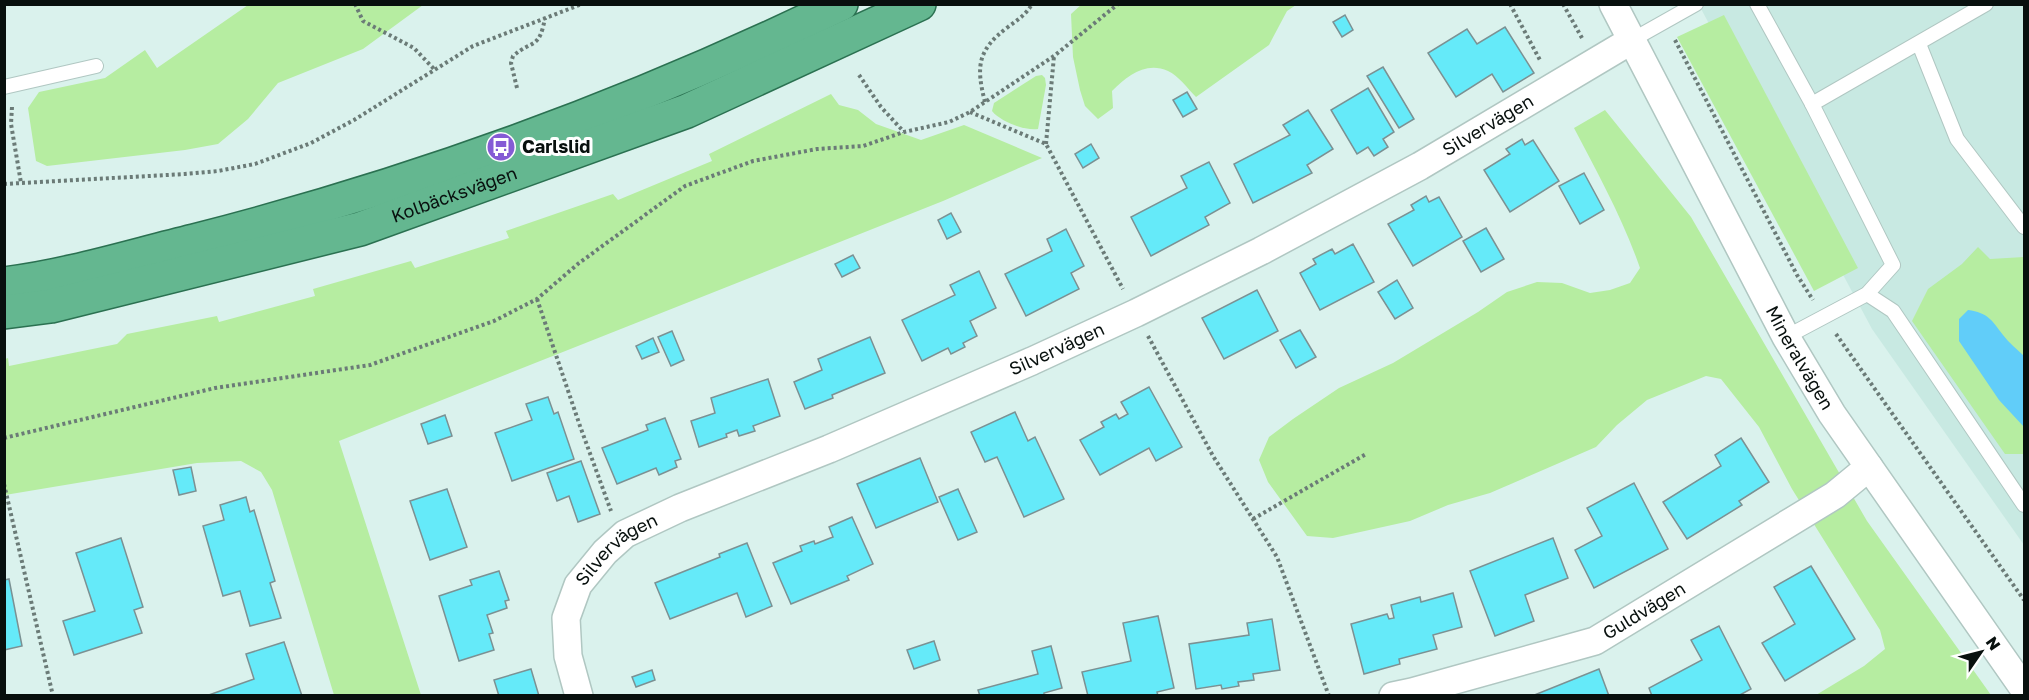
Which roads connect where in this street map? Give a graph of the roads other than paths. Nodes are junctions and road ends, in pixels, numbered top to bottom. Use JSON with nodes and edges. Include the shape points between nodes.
{"nodes":[{"id":1,"x":841,"y":4,"type":"edge"},
{"id":2,"x":919,"y":4,"type":"edge"},
{"id":3,"x":1613,"y":4,"type":"edge"},
{"id":4,"x":1696,"y":4,"type":"edge"},
{"id":5,"x":1756,"y":4,"type":"edge"},
{"id":6,"x":1986,"y":4,"type":"edge"},
{"id":7,"x":1632,"y":40,"type":"junction"},
{"id":8,"x":1919,"y":44,"type":"junction"},
{"id":9,"x":96,"y":66,"type":"dead end"},
{"id":10,"x":9,"y":86,"type":"edge"},
{"id":11,"x":1812,"y":104,"type":"junction"},
{"id":12,"x":2025,"y":227,"type":"edge"},
{"id":13,"x":4,"y":284,"type":"edge"},
{"id":14,"x":1867,"y":294,"type":"junction"},
{"id":15,"x":4,"y":312,"type":"edge"},
{"id":16,"x":1786,"y":337,"type":"junction"},
{"id":17,"x":1869,"y":467,"type":"junction"},
{"id":18,"x":2025,"y":505,"type":"edge"},
{"id":19,"x":2025,"y":689,"type":"edge"},
{"id":20,"x":579,"y":696,"type":"edge"},
{"id":21,"x":1393,"y":696,"type":"edge"}],
"edges":[{"from":1,"to":13,"type":"highway","name":"Kolbäcksvägen","via":[[752,48],[631,99],[360,195],[40,280]]},
{"from":2,"to":15,"type":"highway","name":"Kolbäcksvägen","via":[[687,111],[360,230],[51,306]]},
{"from":3,"to":7,"type":"street","name":"Mineralvägen"},
{"from":4,"to":7,"type":"lane"},
{"from":5,"to":11,"type":"lane"},
{"from":6,"to":8,"type":"lane"},
{"from":7,"to":16,"type":"street","name":"Mineralvägen"},
{"from":7,"to":20,"type":"street","name":"Silvervägen","via":[[1420,166],[1136,313],[625,534],[578,585],[566,618],[568,656]]},
{"from":8,"to":11,"type":"lane"},
{"from":8,"to":12,"type":"lane","via":[[1957,139]]},
{"from":9,"to":10,"type":"lane"},
{"from":11,"to":14,"type":"lane","via":[[1893,265]]},
{"from":14,"to":16,"type":"lane"},
{"from":14,"to":18,"type":"lane","via":[[1893,311]]},
{"from":16,"to":17,"type":"street","name":"Mineralvägen"},
{"from":17,"to":19,"type":"street","name":"Mineralvägen"},
{"from":17,"to":21,"type":"street","name":"Guldvägen","via":[[1825,501],[1595,640]]}]}
